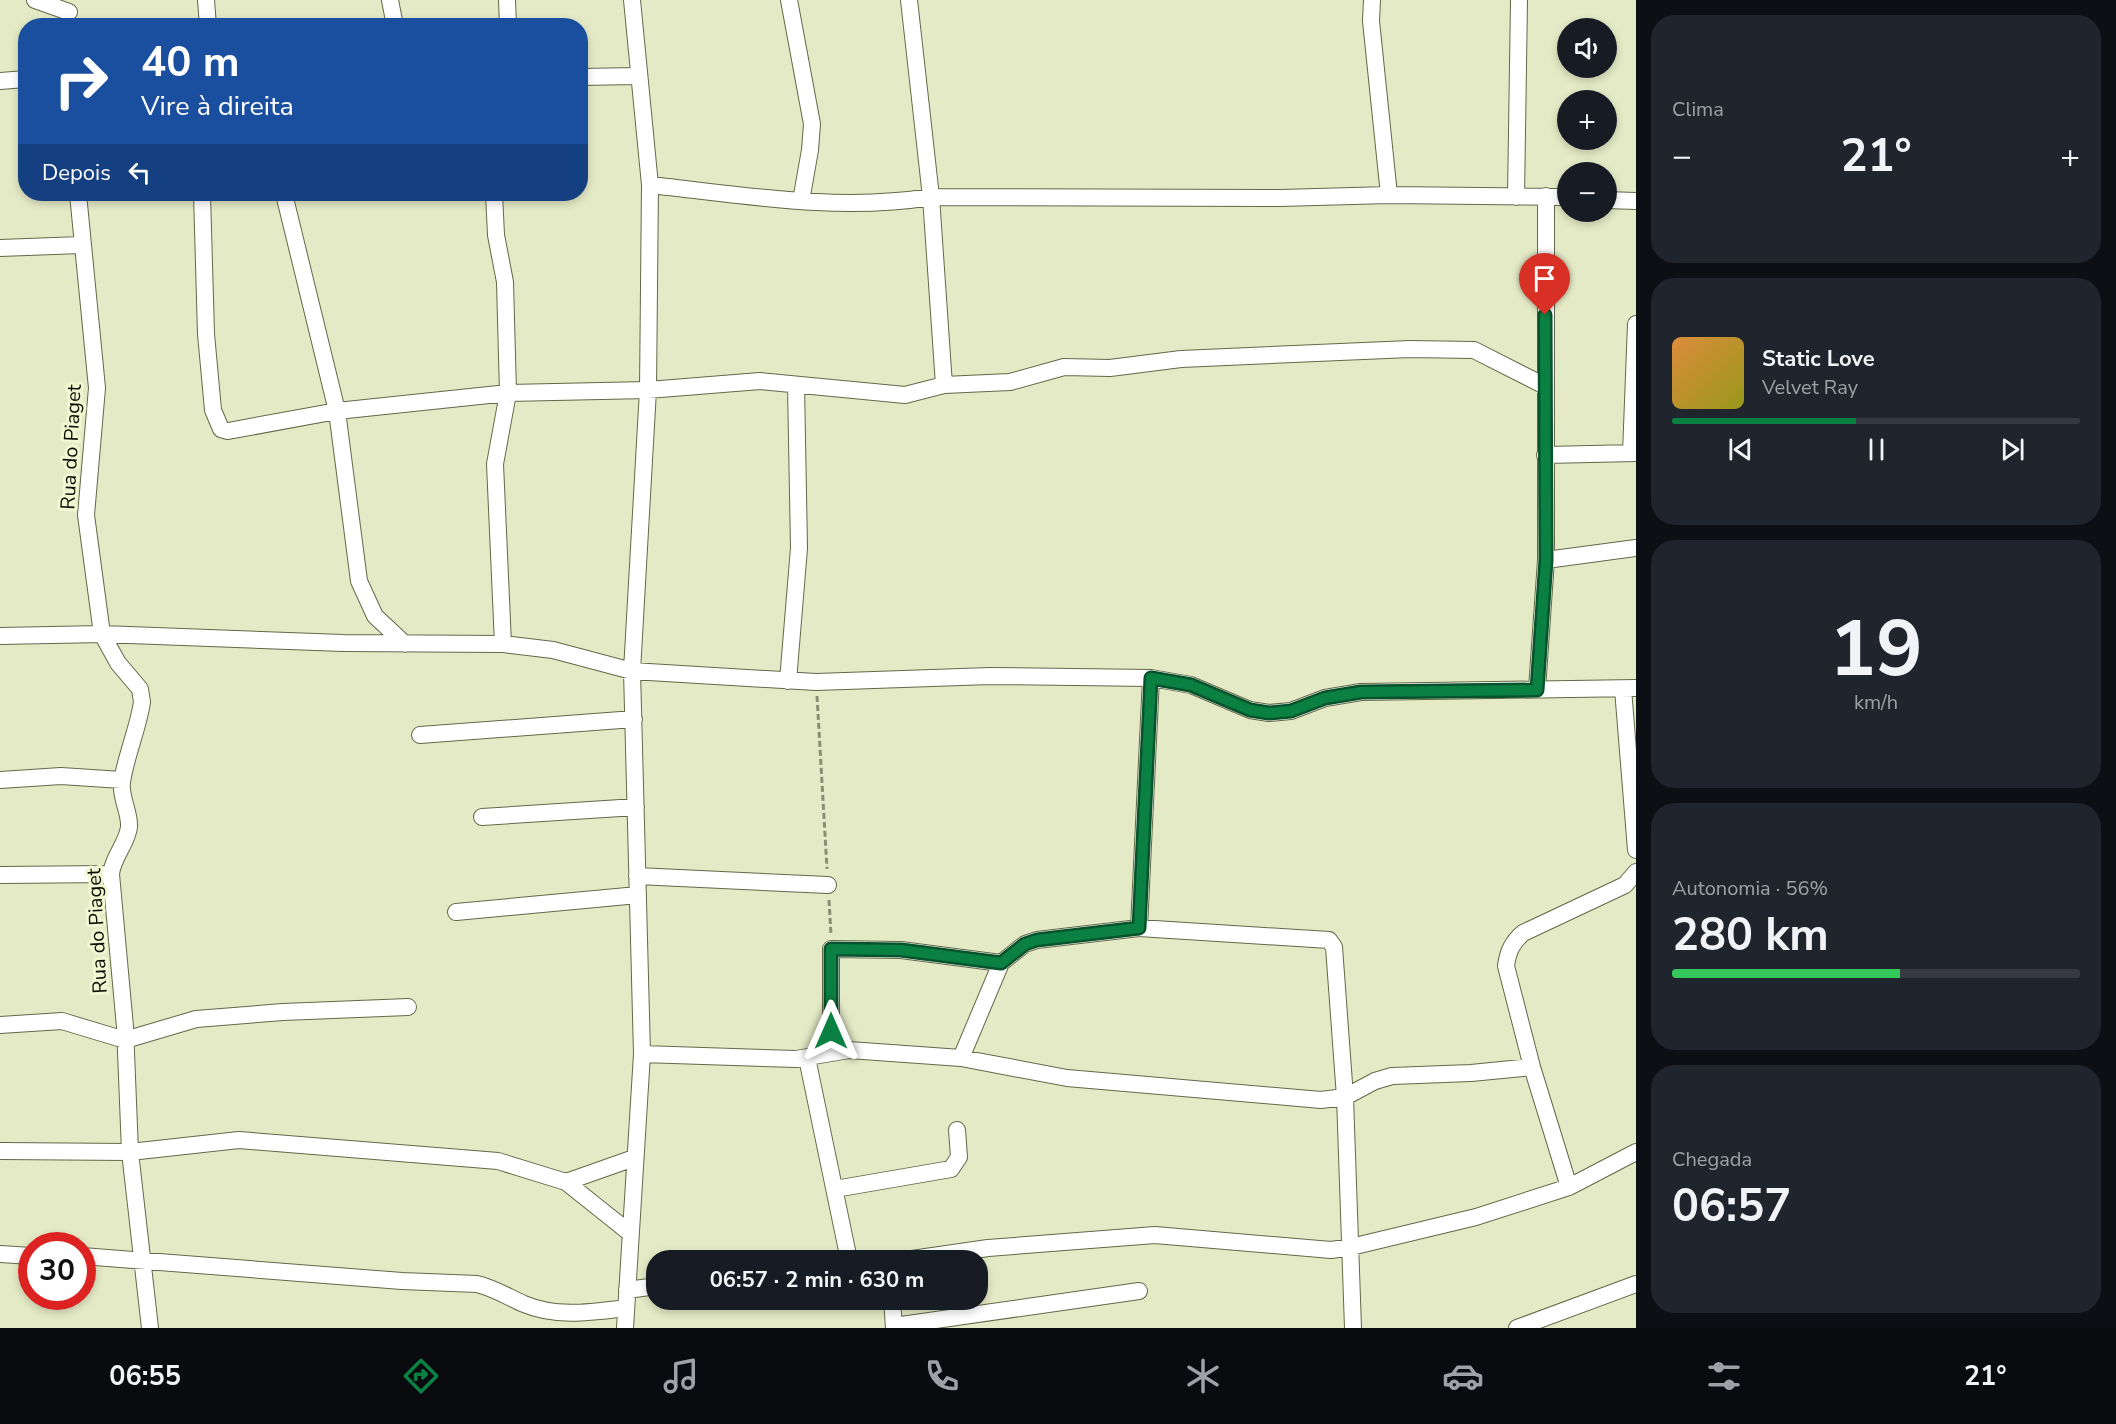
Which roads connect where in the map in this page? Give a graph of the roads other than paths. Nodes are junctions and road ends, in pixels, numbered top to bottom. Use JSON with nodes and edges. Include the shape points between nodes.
{"nodes":[{"id":1,"x":35,"y":0,"type":"edge"},
{"id":2,"x":206,"y":0,"type":"edge"},
{"id":3,"x":390,"y":0,"type":"edge"},
{"id":4,"x":507,"y":0,"type":"edge"},
{"id":5,"x":632,"y":0,"type":"edge"},
{"id":6,"x":789,"y":0,"type":"edge"},
{"id":7,"x":909,"y":0,"type":"edge"},
{"id":8,"x":1372,"y":0,"type":"edge"},
{"id":9,"x":1519,"y":0,"type":"edge"},
{"id":10,"x":69,"y":13,"type":"edge"},
{"id":11,"x":207,"y":18,"type":"edge"},
{"id":12,"x":393,"y":18,"type":"edge"},
{"id":13,"x":508,"y":18,"type":"edge"},
{"id":14,"x":638,"y":76,"type":"junction"},
{"id":15,"x":588,"y":77,"type":"edge"},
{"id":16,"x":18,"y":80,"type":"edge"},
{"id":17,"x":0,"y":81,"type":"edge"},
{"id":18,"x":650,"y":185,"type":"junction"},
{"id":19,"x":1389,"y":195,"type":"junction"},
{"id":20,"x":1516,"y":196,"type":"junction"},
{"id":21,"x":1546,"y":196,"type":"junction"},
{"id":22,"x":1557,"y":196,"type":"edge"},
{"id":23,"x":931,"y":197,"type":"junction"},
{"id":24,"x":1617,"y":200,"type":"edge"},
{"id":25,"x":78,"y":201,"type":"edge"},
{"id":26,"x":202,"y":201,"type":"edge"},
{"id":27,"x":286,"y":201,"type":"edge"},
{"id":28,"x":494,"y":201,"type":"edge"},
{"id":29,"x":801,"y":201,"type":"junction"},
{"id":30,"x":1636,"y":201,"type":"edge"},
{"id":31,"x":81,"y":245,"type":"junction"},
{"id":32,"x":0,"y":248,"type":"edge"},
{"id":33,"x":1636,"y":324,"type":"edge"},
{"id":34,"x":944,"y":384,"type":"junction"},
{"id":35,"x":796,"y":385,"type":"junction"},
{"id":36,"x":1545,"y":386,"type":"junction"},
{"id":37,"x":648,"y":390,"type":"junction"},
{"id":38,"x":508,"y":393,"type":"junction"},
{"id":39,"x":337,"y":411,"type":"junction"},
{"id":40,"x":1634,"y":453,"type":"edge"},
{"id":41,"x":1545,"y":456,"type":"junction"},
{"id":42,"x":1636,"y":548,"type":"edge"},
{"id":43,"x":1546,"y":560,"type":"junction"},
{"id":44,"x":102,"y":634,"type":"junction"},
{"id":45,"x":0,"y":636,"type":"edge"},
{"id":46,"x":405,"y":644,"type":"junction"},
{"id":47,"x":503,"y":644,"type":"junction"},
{"id":48,"x":632,"y":671,"type":"junction"},
{"id":49,"x":1151,"y":678,"type":"junction"},
{"id":50,"x":788,"y":681,"type":"junction"},
{"id":51,"x":1629,"y":689,"type":"edge"},
{"id":52,"x":1537,"y":690,"type":"junction"},
{"id":53,"x":634,"y":719,"type":"junction"},
{"id":54,"x":420,"y":735,"type":"dead end"},
{"id":55,"x":0,"y":780,"type":"edge"},
{"id":56,"x":122,"y":780,"type":"junction"},
{"id":57,"x":636,"y":807,"type":"junction"},
{"id":58,"x":482,"y":817,"type":"dead end"},
{"id":59,"x":1636,"y":850,"type":"edge"},
{"id":60,"x":1636,"y":872,"type":"edge"},
{"id":61,"x":0,"y":874,"type":"edge"},
{"id":62,"x":111,"y":874,"type":"junction"},
{"id":63,"x":637,"y":876,"type":"junction"},
{"id":64,"x":828,"y":885,"type":"road end"},
{"id":65,"x":638,"y":895,"type":"junction"},
{"id":66,"x":456,"y":912,"type":"dead end"},
{"id":67,"x":1139,"y":928,"type":"junction"},
{"id":68,"x":1001,"y":963,"type":"junction"},
{"id":69,"x":408,"y":1007,"type":"dead end"},
{"id":70,"x":0,"y":1025,"type":"edge"},
{"id":71,"x":126,"y":1040,"type":"junction"},
{"id":72,"x":831,"y":1052,"type":"junction"},
{"id":73,"x":642,"y":1054,"type":"junction"},
{"id":74,"x":961,"y":1058,"type":"junction"},
{"id":75,"x":807,"y":1059,"type":"junction"},
{"id":76,"x":1532,"y":1067,"type":"junction"},
{"id":77,"x":1345,"y":1097,"type":"junction"},
{"id":78,"x":957,"y":1130,"type":"dead end"},
{"id":79,"x":0,"y":1151,"type":"edge"},
{"id":80,"x":130,"y":1152,"type":"junction"},
{"id":81,"x":1636,"y":1152,"type":"edge"},
{"id":82,"x":634,"y":1158,"type":"junction"},
{"id":83,"x":566,"y":1182,"type":"junction"},
{"id":84,"x":1569,"y":1187,"type":"junction"},
{"id":85,"x":835,"y":1189,"type":"junction"},
{"id":86,"x":630,"y":1233,"type":"junction"},
{"id":87,"x":1351,"y":1247,"type":"junction"},
{"id":88,"x":847,"y":1250,"type":"edge"},
{"id":89,"x":974,"y":1250,"type":"edge"},
{"id":90,"x":0,"y":1254,"type":"edge"},
{"id":91,"x":18,"y":1255,"type":"edge"},
{"id":92,"x":96,"y":1257,"type":"edge"},
{"id":93,"x":142,"y":1260,"type":"junction"},
{"id":94,"x":1636,"y":1284,"type":"edge"},
{"id":95,"x":646,"y":1287,"type":"edge"},
{"id":96,"x":627,"y":1290,"type":"junction"},
{"id":97,"x":1139,"y":1291,"type":"dead end"},
{"id":98,"x":626,"y":1308,"type":"junction"},
{"id":99,"x":893,"y":1310,"type":"edge"},
{"id":100,"x":894,"y":1327,"type":"edge"},
{"id":101,"x":150,"y":1328,"type":"edge"},
{"id":102,"x":625,"y":1328,"type":"edge"},
{"id":103,"x":1353,"y":1328,"type":"edge"},
{"id":104,"x":1517,"y":1328,"type":"edge"}],
"edges":[{"from":1,"to":10,"type":"street"},
{"from":2,"to":11,"type":"street"},
{"from":3,"to":12,"type":"street"},
{"from":4,"to":13,"type":"street"},
{"from":5,"to":14,"type":"street"},
{"from":6,"to":29,"type":"street","via":[[812,124]]},
{"from":7,"to":23,"type":"street"},
{"from":8,"to":19,"type":"street"},
{"from":9,"to":20,"type":"street"},
{"from":14,"to":15,"type":"street"},
{"from":14,"to":18,"type":"street"},
{"from":16,"to":17,"type":"street"},
{"from":18,"to":29,"type":"street"},
{"from":18,"to":37,"type":"street"},
{"from":19,"to":20,"type":"street"},
{"from":19,"to":23,"type":"street"},
{"from":20,"to":21,"type":"street"},
{"from":21,"to":22,"type":"street"},
{"from":21,"to":36,"type":"street"},
{"from":23,"to":29,"type":"street","via":[[892,204]]},
{"from":23,"to":34,"type":"street"},
{"from":24,"to":30,"type":"street"},
{"from":25,"to":31,"type":"street","name":"Rua do Piaget"},
{"from":26,"to":39,"type":"street","via":[[206,334],[213,410],[221,429]]},
{"from":27,"to":39,"type":"street"},
{"from":28,"to":38,"type":"street","via":[[505,282]]},
{"from":31,"to":32,"type":"street"},
{"from":31,"to":44,"type":"street","name":"Rua do Piaget","via":[[97,388],[86,515]]},
{"from":33,"to":40,"type":"street"},
{"from":34,"to":35,"type":"street","via":[[905,395]]},
{"from":34,"to":36,"type":"street","via":[[1010,382],[1064,367],[1110,368],[1180,359],[1453,348],[1489,355]]},
{"from":35,"to":37,"type":"street","via":[[760,381]]},
{"from":35,"to":50,"type":"street","via":[[799,548]]},
{"from":36,"to":41,"type":"street"},
{"from":37,"to":38,"type":"street"},
{"from":37,"to":48,"type":"street"},
{"from":38,"to":39,"type":"street"},
{"from":38,"to":47,"type":"street","via":[[495,464]]},
{"from":39,"to":46,"type":"street","via":[[360,581],[375,616]]},
{"from":40,"to":41,"type":"street"},
{"from":41,"to":43,"type":"street"},
{"from":42,"to":43,"type":"street"},
{"from":43,"to":52,"type":"street"},
{"from":44,"to":45,"type":"street"},
{"from":44,"to":46,"type":"street"},
{"from":44,"to":56,"type":"street","name":"Rua do Piaget","via":[[118,663],[140,689],[142,702]]},
{"from":46,"to":47,"type":"street"},
{"from":47,"to":48,"type":"street","via":[[553,650]]},
{"from":48,"to":50,"type":"street"},
{"from":48,"to":53,"type":"street"},
{"from":49,"to":50,"type":"street","via":[[990,676]]},
{"from":49,"to":52,"type":"street","via":[[1191,685],[1250,710],[1269,713],[1361,692]]},
{"from":49,"to":67,"type":"street"},
{"from":51,"to":52,"type":"street"},
{"from":51,"to":59,"type":"street"},
{"from":53,"to":54,"type":"street"},
{"from":53,"to":57,"type":"street"},
{"from":55,"to":56,"type":"street","via":[[61,776]]},
{"from":56,"to":62,"type":"street","name":"Rua do Piaget","via":[[122,802],[129,825]]},
{"from":57,"to":58,"type":"street"},
{"from":57,"to":63,"type":"street"},
{"from":60,"to":76,"type":"street","via":[[1625,885],[1523,933],[1513,942],[1506,966]]},
{"from":61,"to":62,"type":"street"},
{"from":62,"to":71,"type":"street","name":"Rua do Piaget"},
{"from":63,"to":64,"type":"street"},
{"from":63,"to":65,"type":"street"},
{"from":65,"to":66,"type":"street"},
{"from":65,"to":73,"type":"street"},
{"from":67,"to":68,"type":"street","via":[[1037,940]]},
{"from":67,"to":77,"type":"street","via":[[1329,940],[1334,947]]},
{"from":68,"to":72,"type":"street","via":[[901,950],[831,949]]},
{"from":68,"to":74,"type":"street"},
{"from":69,"to":71,"type":"street","via":[[196,1019]]},
{"from":70,"to":71,"type":"street","via":[[62,1022]]},
{"from":71,"to":80,"type":"street","name":"Rua do Piaget"},
{"from":72,"to":74,"type":"street"},
{"from":72,"to":75,"type":"street"},
{"from":73,"to":75,"type":"street"},
{"from":73,"to":82,"type":"street"},
{"from":74,"to":77,"type":"street","via":[[1067,1078],[1309,1099]]},
{"from":75,"to":85,"type":"street"},
{"from":76,"to":77,"type":"street","via":[[1392,1076]]},
{"from":76,"to":84,"type":"street"},
{"from":77,"to":87,"type":"street"},
{"from":78,"to":85,"type":"street","via":[[959,1157],[951,1169]]},
{"from":79,"to":80,"type":"street"},
{"from":80,"to":83,"type":"street","via":[[239,1140],[498,1161]]},
{"from":80,"to":93,"type":"street","name":"Rua do Piaget"},
{"from":81,"to":84,"type":"street"},
{"from":82,"to":83,"type":"street"},
{"from":82,"to":86,"type":"street"},
{"from":83,"to":86,"type":"street"},
{"from":84,"to":87,"type":"street","via":[[1476,1217]]},
{"from":85,"to":88,"type":"street"},
{"from":86,"to":96,"type":"street"},
{"from":87,"to":89,"type":"street","via":[[1331,1250],[1144,1235]]},
{"from":87,"to":103,"type":"street"},
{"from":90,"to":91,"type":"street"},
{"from":92,"to":93,"type":"street"},
{"from":93,"to":98,"type":"street","via":[[477,1284],[525,1305],[565,1314]]},
{"from":93,"to":101,"type":"street","name":"Rua do Piaget"},
{"from":94,"to":104,"type":"street"},
{"from":95,"to":96,"type":"street"},
{"from":96,"to":98,"type":"street"},
{"from":97,"to":100,"type":"street"},
{"from":98,"to":102,"type":"street"},
{"from":99,"to":100,"type":"street"}]}
